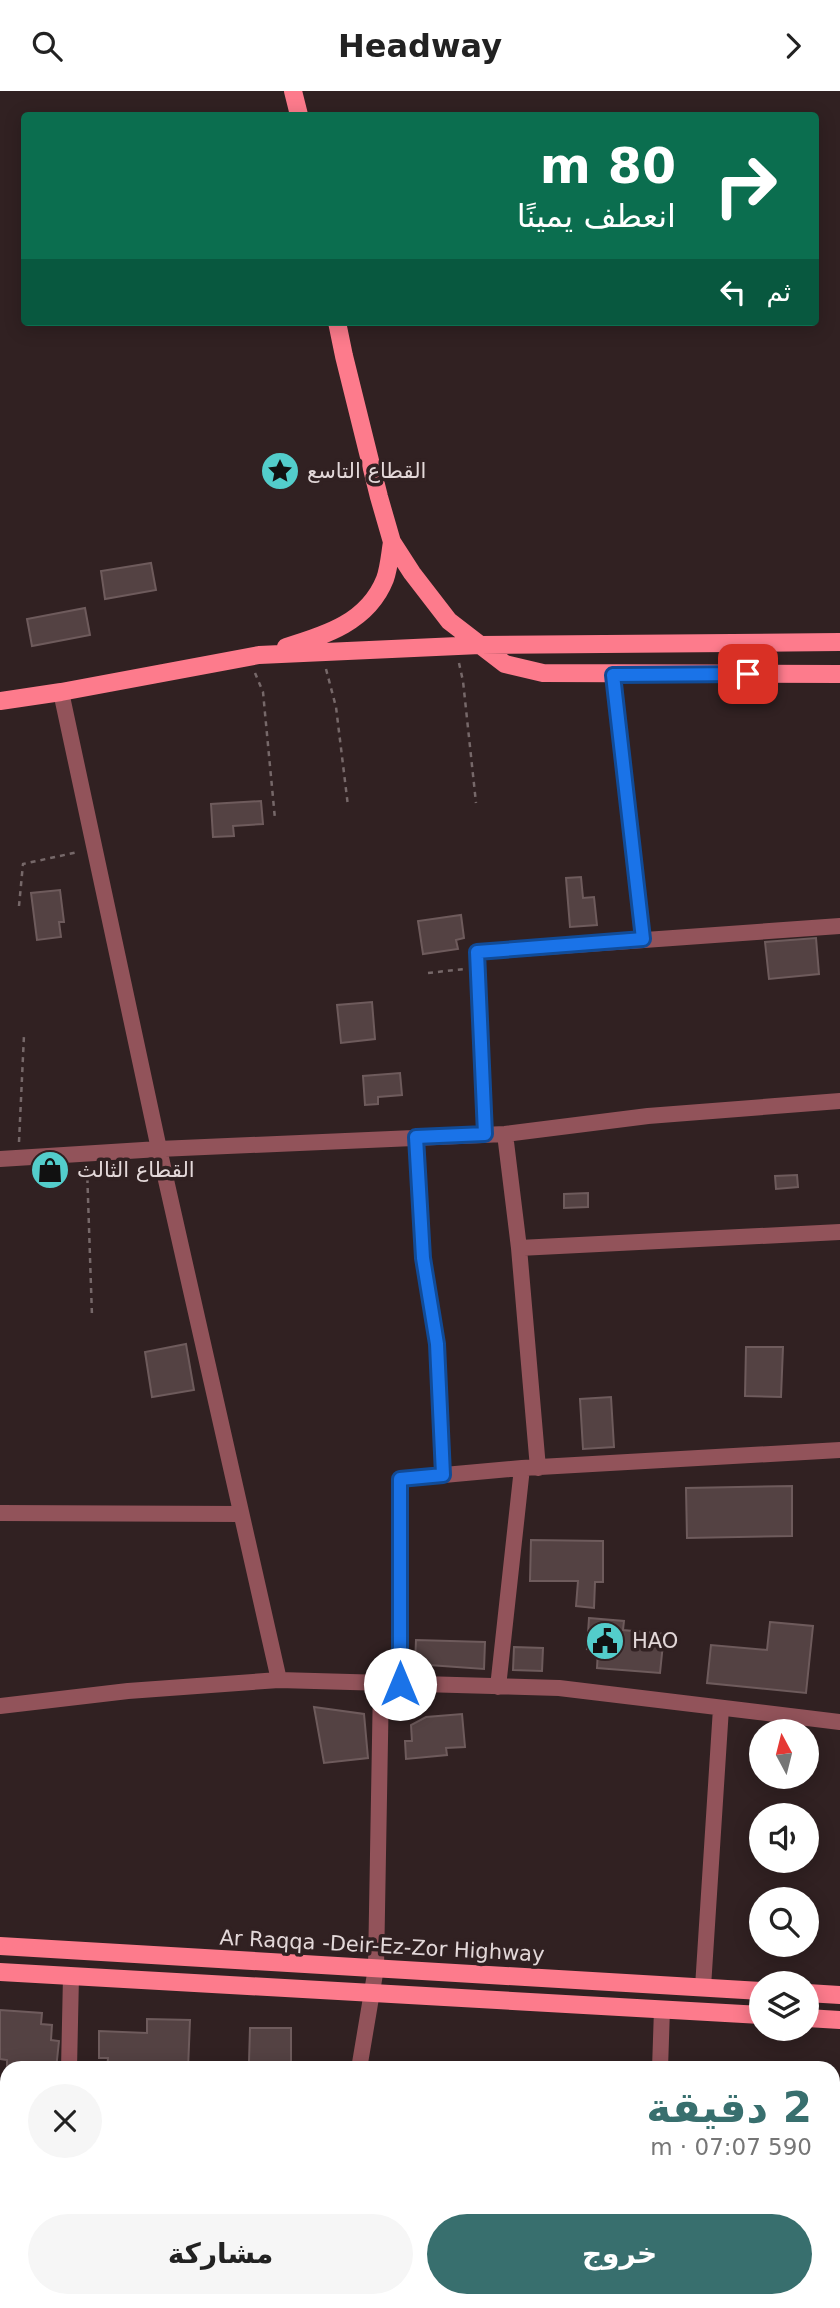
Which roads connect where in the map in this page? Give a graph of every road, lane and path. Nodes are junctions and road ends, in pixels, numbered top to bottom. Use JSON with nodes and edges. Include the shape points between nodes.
{"nodes":[{"id":1,"x":293,"y":91,"type":"edge"},
{"id":2,"x":298,"y":112,"type":"edge"},
{"id":3,"x":338,"y":326,"type":"edge"},
{"id":4,"x":392,"y":542,"type":"junction"},
{"id":5,"x":840,"y":642,"type":"edge"},
{"id":6,"x":480,"y":645,"type":"junction"},
{"id":7,"x":455,"y":646,"type":"junction"},
{"id":8,"x":321,"y":652,"type":"junction"},
{"id":9,"x":253,"y":656,"type":"junction"},
{"id":10,"x":840,"y":674,"type":"edge"},
{"id":11,"x":613,"y":675,"type":"junction"},
{"id":12,"x":61,"y":692,"type":"junction"},
{"id":13,"x":0,"y":701,"type":"edge"},
{"id":14,"x":476,"y":803,"type":"dead end"},
{"id":15,"x":348,"y":806,"type":"dead end"},
{"id":16,"x":275,"y":819,"type":"dead end"},
{"id":17,"x":95,"y":849,"type":"junction"},
{"id":18,"x":19,"y":906,"type":"dead end"},
{"id":19,"x":840,"y":926,"type":"edge"},
{"id":20,"x":643,"y":939,"type":"junction"},
{"id":21,"x":478,"y":967,"type":"junction"},
{"id":22,"x":428,"y":973,"type":"dead end"},
{"id":23,"x":24,"y":1035,"type":"dead end"},
{"id":24,"x":840,"y":1101,"type":"edge"},
{"id":25,"x":505,"y":1133,"type":"junction"},
{"id":26,"x":485,"y":1134,"type":"junction"},
{"id":27,"x":416,"y":1137,"type":"junction"},
{"id":28,"x":159,"y":1149,"type":"junction"},
{"id":29,"x":87,"y":1154,"type":"junction"},
{"id":30,"x":0,"y":1159,"type":"edge"},
{"id":31,"x":18,"y":1159,"type":"junction"},
{"id":32,"x":840,"y":1232,"type":"edge"},
{"id":33,"x":519,"y":1248,"type":"junction"},
{"id":34,"x":92,"y":1316,"type":"dead end"},
{"id":35,"x":840,"y":1450,"type":"edge"},
{"id":36,"x":530,"y":1468,"type":"junction"},
{"id":37,"x":443,"y":1475,"type":"junction"},
{"id":38,"x":0,"y":1513,"type":"edge"},
{"id":39,"x":242,"y":1514,"type":"junction"},
{"id":40,"x":279,"y":1680,"type":"junction"},
{"id":41,"x":381,"y":1683,"type":"junction"},
{"id":42,"x":400,"y":1684,"type":"junction"},
{"id":43,"x":498,"y":1687,"type":"junction"},
{"id":44,"x":0,"y":1706,"type":"edge"},
{"id":45,"x":721,"y":1708,"type":"junction"},
{"id":46,"x":840,"y":1722,"type":"edge"},
{"id":47,"x":0,"y":1946,"type":"edge"},
{"id":48,"x":376,"y":1968,"type":"junction"},
{"id":49,"x":0,"y":1972,"type":"edge"},
{"id":50,"x":71,"y":1976,"type":"junction"},
{"id":51,"x":703,"y":1987,"type":"junction"},
{"id":52,"x":749,"y":1990,"type":"edge"},
{"id":53,"x":370,"y":1993,"type":"junction"},
{"id":54,"x":819,"y":1994,"type":"edge"},
{"id":55,"x":840,"y":1996,"type":"edge"},
{"id":56,"x":662,"y":2010,"type":"junction"},
{"id":57,"x":749,"y":2014,"type":"edge"},
{"id":58,"x":819,"y":2018,"type":"edge"},
{"id":59,"x":840,"y":2019,"type":"edge"},
{"id":60,"x":69,"y":2061,"type":"edge"},
{"id":61,"x":360,"y":2061,"type":"edge"},
{"id":62,"x":660,"y":2061,"type":"edge"}],
"edges":[{"from":1,"to":2,"type":"main road"},
{"from":3,"to":4,"type":"main road"},
{"from":4,"to":6,"type":"main road","via":[[449,621]]},
{"from":4,"to":9,"type":"main road","via":[[386,577],[376,599],[359,615],[328,634]]},
{"from":5,"to":6,"type":"main road"},
{"from":6,"to":7,"type":"main road"},
{"from":6,"to":11,"type":"main road","via":[[505,664],[543,673]]},
{"from":7,"to":8,"type":"main road"},
{"from":7,"to":14,"type":"path"},
{"from":8,"to":9,"type":"main road"},
{"from":8,"to":15,"type":"path","via":[[336,707]]},
{"from":9,"to":12,"type":"main road"},
{"from":9,"to":16,"type":"path","via":[[264,692]]},
{"from":10,"to":11,"type":"main road"},
{"from":11,"to":20,"type":"street"},
{"from":12,"to":13,"type":"main road"},
{"from":12,"to":17,"type":"street"},
{"from":17,"to":18,"type":"path","via":[[23,864]]},
{"from":17,"to":28,"type":"street"},
{"from":19,"to":20,"type":"street"},
{"from":20,"to":21,"type":"street","via":[[477,952]]},
{"from":21,"to":22,"type":"path"},
{"from":21,"to":26,"type":"street"},
{"from":23,"to":31,"type":"path"},
{"from":24,"to":25,"type":"street"},
{"from":25,"to":26,"type":"street"},
{"from":25,"to":33,"type":"street"},
{"from":26,"to":27,"type":"street"},
{"from":27,"to":28,"type":"street"},
{"from":27,"to":37,"type":"street","via":[[423,1258],[437,1344]]},
{"from":28,"to":29,"type":"street"},
{"from":28,"to":39,"type":"street"},
{"from":29,"to":31,"type":"street"},
{"from":29,"to":34,"type":"path"},
{"from":30,"to":31,"type":"street"},
{"from":32,"to":33,"type":"street"},
{"from":33,"to":36,"type":"street"},
{"from":35,"to":36,"type":"street"},
{"from":36,"to":37,"type":"street"},
{"from":36,"to":43,"type":"street"},
{"from":37,"to":42,"type":"street","via":[[400,1479]]},
{"from":38,"to":39,"type":"street"},
{"from":39,"to":40,"type":"street"},
{"from":40,"to":41,"type":"street"},
{"from":40,"to":44,"type":"street"},
{"from":41,"to":42,"type":"street"},
{"from":41,"to":48,"type":"street"},
{"from":42,"to":43,"type":"street"},
{"from":43,"to":45,"type":"street","via":[[559,1688]]},
{"from":45,"to":46,"type":"street"},
{"from":45,"to":51,"type":"street"},
{"from":47,"to":48,"type":"main road","name":"Ar Raqqa -Deir-Ez-Zor Highway"},
{"from":48,"to":51,"type":"main road","name":"Ar Raqqa -Deir-Ez-Zor Highway"},
{"from":48,"to":53,"type":"street"},
{"from":49,"to":50,"type":"main road"},
{"from":50,"to":53,"type":"main road"},
{"from":50,"to":60,"type":"street"},
{"from":51,"to":52,"type":"main road","name":"Ar Raqqa -Deir-Ez-Zor Highway"},
{"from":53,"to":56,"type":"main road"},
{"from":53,"to":61,"type":"street"},
{"from":54,"to":55,"type":"main road"},
{"from":56,"to":57,"type":"main road"},
{"from":56,"to":62,"type":"street"},
{"from":58,"to":59,"type":"main road"}]}
